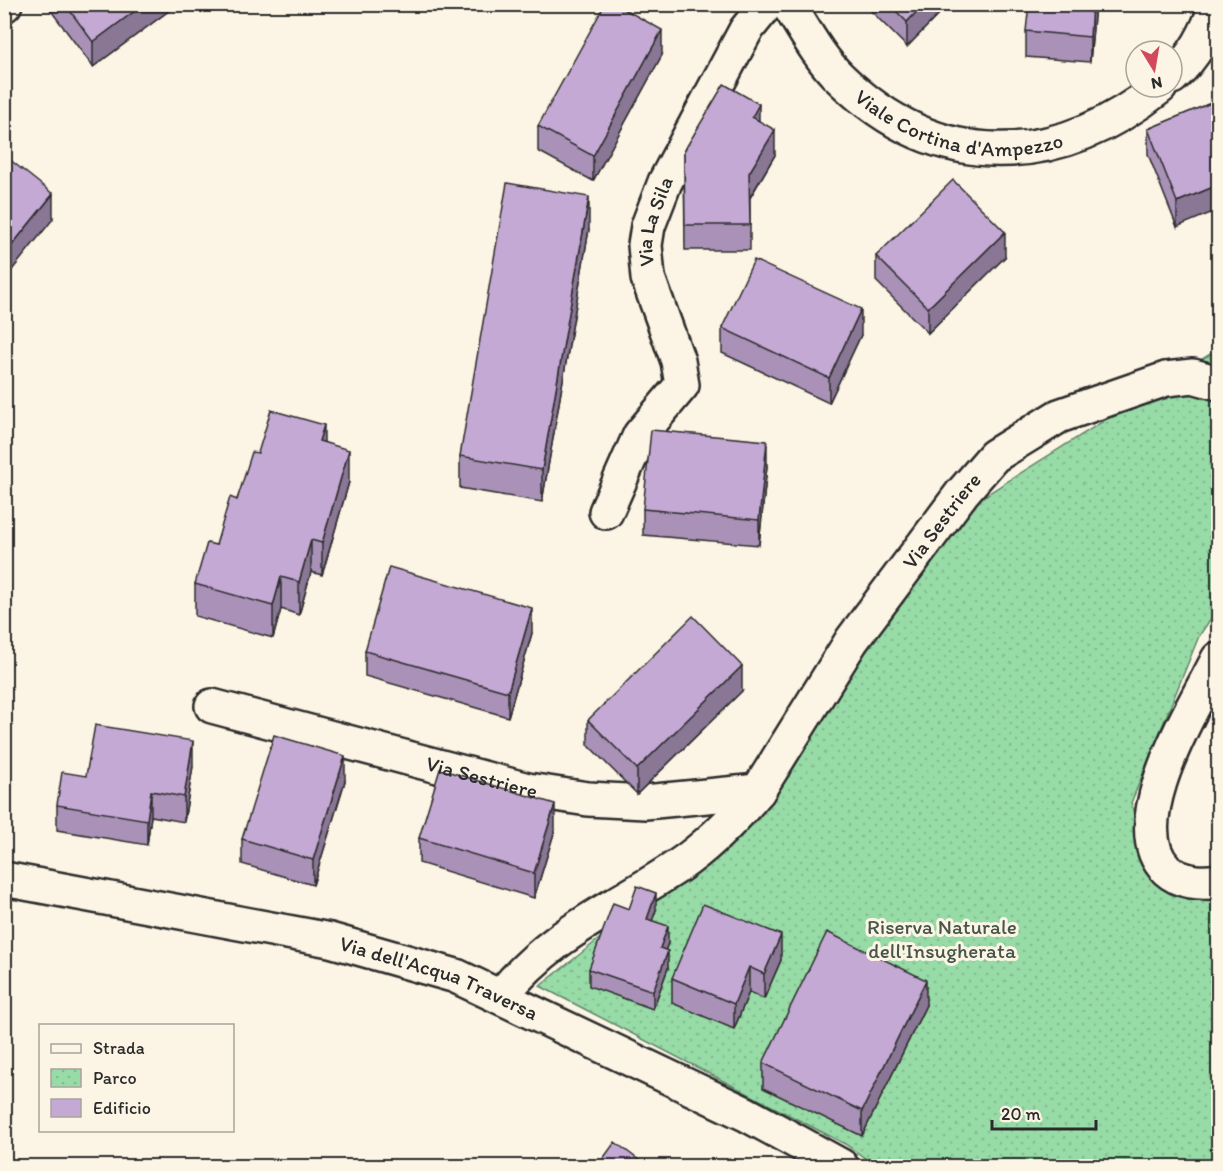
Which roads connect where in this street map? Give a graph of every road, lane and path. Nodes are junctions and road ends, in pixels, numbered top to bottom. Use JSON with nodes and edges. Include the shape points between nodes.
{"nodes":[{"id":1,"x":767,"y":4,"type":"edge"},
{"id":2,"x":788,"y":4,"type":"edge"},
{"id":3,"x":1217,"y":4,"type":"edge"},
{"id":4,"x":1210,"y":52,"type":"edge"},
{"id":5,"x":1184,"y":66,"type":"edge"},
{"id":6,"x":1143,"y":99,"type":"edge"},
{"id":7,"x":1218,"y":383,"type":"edge"},
{"id":8,"x":606,"y":512,"type":"dead end"},
{"id":9,"x":1218,"y":658,"type":"edge"},
{"id":10,"x":212,"y":706,"type":"dead end"},
{"id":11,"x":758,"y":791,"type":"junction"},
{"id":12,"x":4,"y":879,"type":"edge"},
{"id":13,"x":1218,"y":881,"type":"edge"},
{"id":14,"x":501,"y":996,"type":"junction"},
{"id":15,"x":841,"y":1167,"type":"edge"}],
"edges":[{"from":1,"to":8,"type":"street","name":"Via La Sila","via":[[746,30],[665,182],[648,226],[648,278],[678,361],[682,385],[640,435]]},
{"from":2,"to":6,"type":"street","name":"Viale Cortina d'Ampezzo","via":[[826,62],[860,96],[884,113],[962,146],[1016,150],[1061,142],[1113,121]]},
{"from":3,"to":4,"type":"street"},
{"from":4,"to":5,"type":"street"},
{"from":7,"to":11,"type":"street","name":"Via Sestriere","via":[[1193,376],[1166,379],[1059,416],[994,456],[967,486],[852,640]]},
{"from":9,"to":13,"type":"street","via":[[1166,764],[1156,795],[1152,841],[1161,864],[1171,874],[1186,880]]},
{"from":10,"to":11,"type":"street","name":"Via Sestriere","via":[[528,790],[636,802]]},
{"from":11,"to":14,"type":"street","name":"Via Sestriere","via":[[699,851],[556,940],[523,969]]},
{"from":12,"to":14,"type":"street","name":"Via dell'Acqua Traversa","via":[[330,940],[427,967]]},
{"from":14,"to":15,"type":"street","name":"Via dell'Acqua Traversa","via":[[746,1114]]}]}
